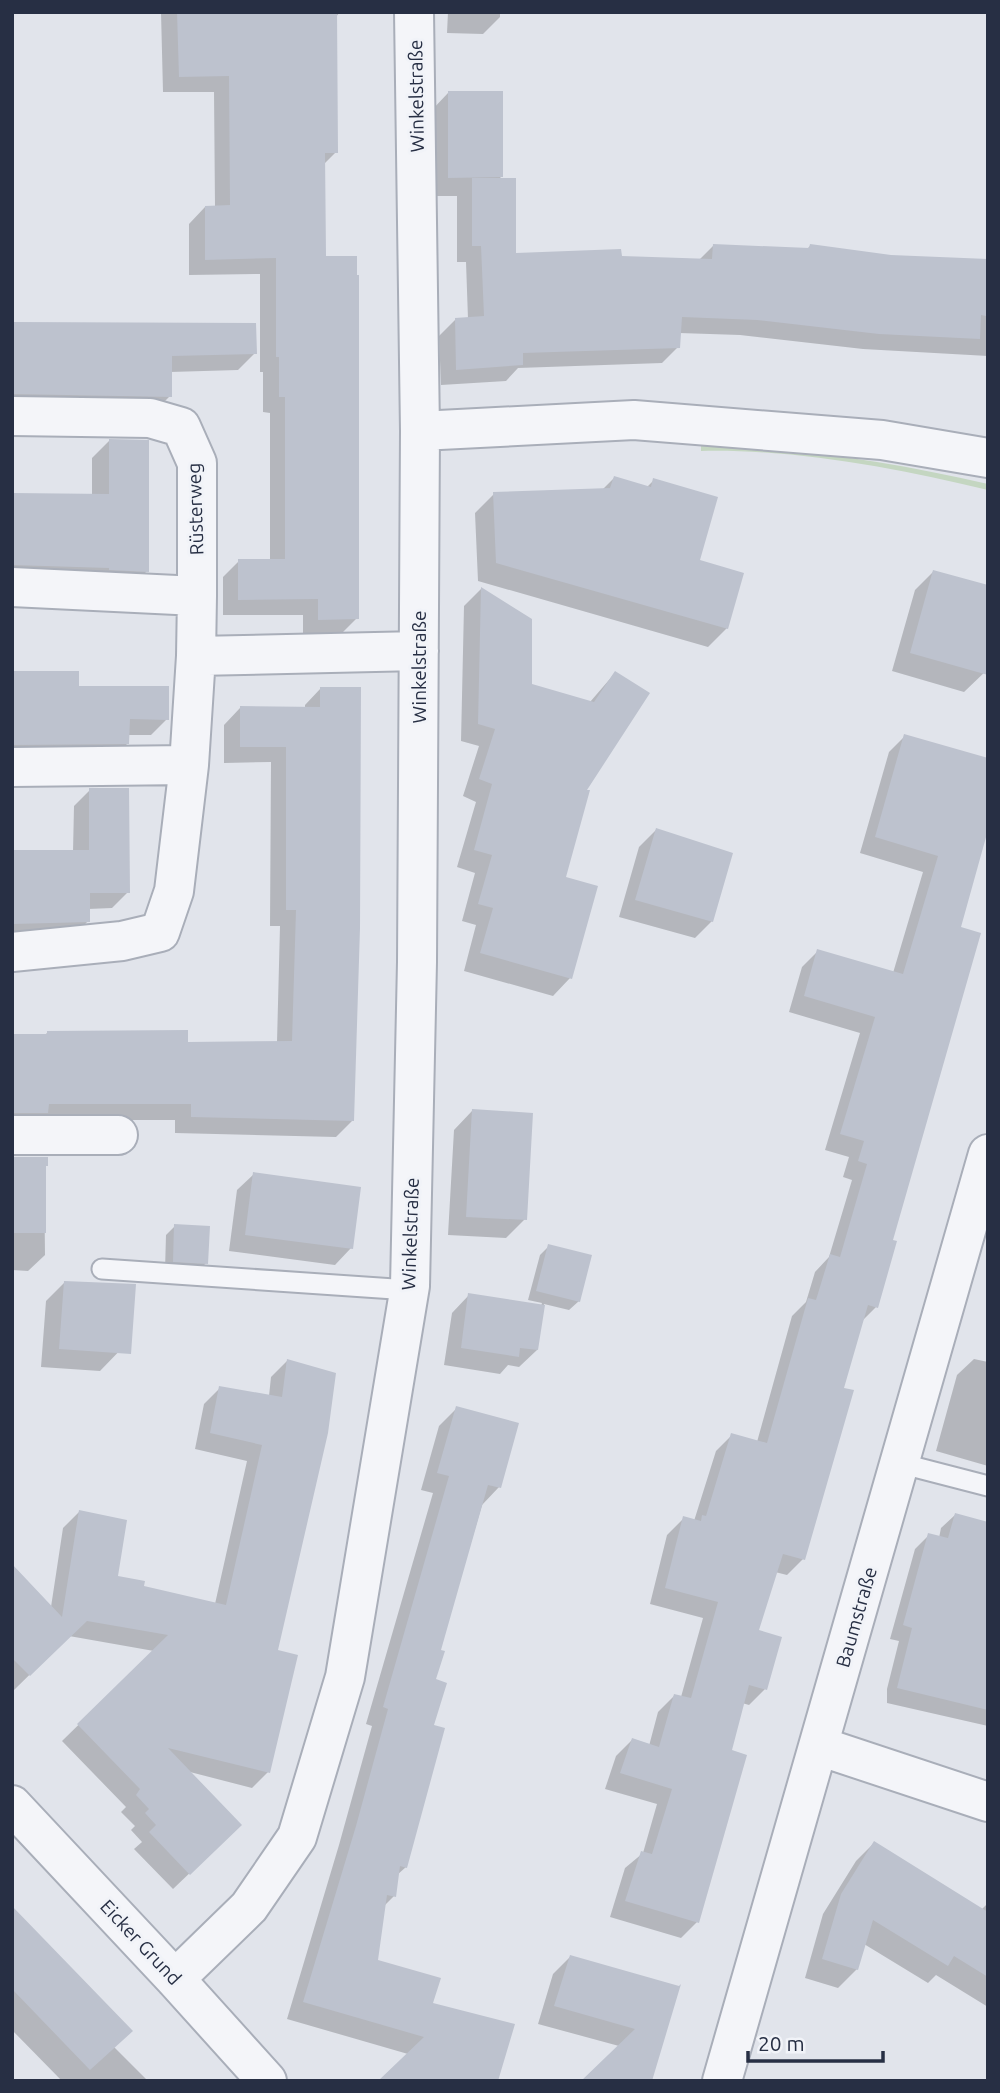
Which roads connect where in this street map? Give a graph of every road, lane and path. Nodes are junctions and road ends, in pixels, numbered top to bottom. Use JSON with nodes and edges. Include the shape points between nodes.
{"nodes":[{"id":1,"x":414,"y":12,"type":"edge"},
{"id":2,"x":12,"y":416,"type":"edge"},
{"id":3,"x":420,"y":431,"type":"junction"},
{"id":4,"x":988,"y":458,"type":"edge"},
{"id":5,"x":12,"y":587,"type":"edge"},
{"id":6,"x":197,"y":596,"type":"junction"},
{"id":7,"x":419,"y":651,"type":"junction"},
{"id":8,"x":196,"y":656,"type":"junction"},
{"id":9,"x":189,"y":765,"type":"junction"},
{"id":10,"x":12,"y":766,"type":"edge"},
{"id":11,"x":12,"y":952,"type":"edge"},
{"id":12,"x":12,"y":1135,"type":"edge"},
{"id":13,"x":118,"y":1135,"type":"dead end"},
{"id":14,"x":988,"y":1154,"type":"edge"},
{"id":15,"x":102,"y":1269,"type":"dead end"},
{"id":16,"x":409,"y":1290,"type":"junction"},
{"id":17,"x":900,"y":1463,"type":"junction"},
{"id":18,"x":988,"y":1486,"type":"edge"},
{"id":19,"x":819,"y":1746,"type":"junction"},
{"id":20,"x":988,"y":1802,"type":"edge"},
{"id":21,"x":12,"y":1805,"type":"edge"},
{"id":22,"x":175,"y":1979,"type":"junction"},
{"id":23,"x":267,"y":2081,"type":"edge"},
{"id":24,"x":722,"y":2081,"type":"edge"}],
"edges":[{"from":1,"to":3,"type":"street","name":"Winkelstraße"},
{"from":2,"to":6,"type":"street","name":"Rüsterweg","via":[[150,418],[181,428],[197,463]]},
{"from":3,"to":4,"type":"street","via":[[634,420],[882,440]]},
{"from":3,"to":7,"type":"street","name":"Winkelstraße"},
{"from":5,"to":6,"type":"street"},
{"from":6,"to":8,"type":"street","name":"Rüsterweg"},
{"from":7,"to":8,"type":"street"},
{"from":7,"to":16,"type":"street","name":"Winkelstraße"},
{"from":8,"to":9,"type":"street","name":"Rüsterweg"},
{"from":9,"to":10,"type":"street"},
{"from":9,"to":11,"type":"street","name":"Rüsterweg","via":[[174,891],[160,932],[122,941]]},
{"from":12,"to":13,"type":"street"},
{"from":14,"to":17,"type":"street","name":"Baumstraße"},
{"from":15,"to":16,"type":"lane"},
{"from":16,"to":22,"type":"street","name":"Winkelstraße","via":[[345,1677],[297,1837],[248,1907]]},
{"from":17,"to":18,"type":"lane"},
{"from":17,"to":19,"type":"street","name":"Baumstraße"},
{"from":19,"to":20,"type":"street"},
{"from":19,"to":24,"type":"street","name":"Baumstraße"},
{"from":21,"to":22,"type":"street","name":"Eicker Grund"},
{"from":22,"to":23,"type":"street","name":"Eicker Grund"}]}
